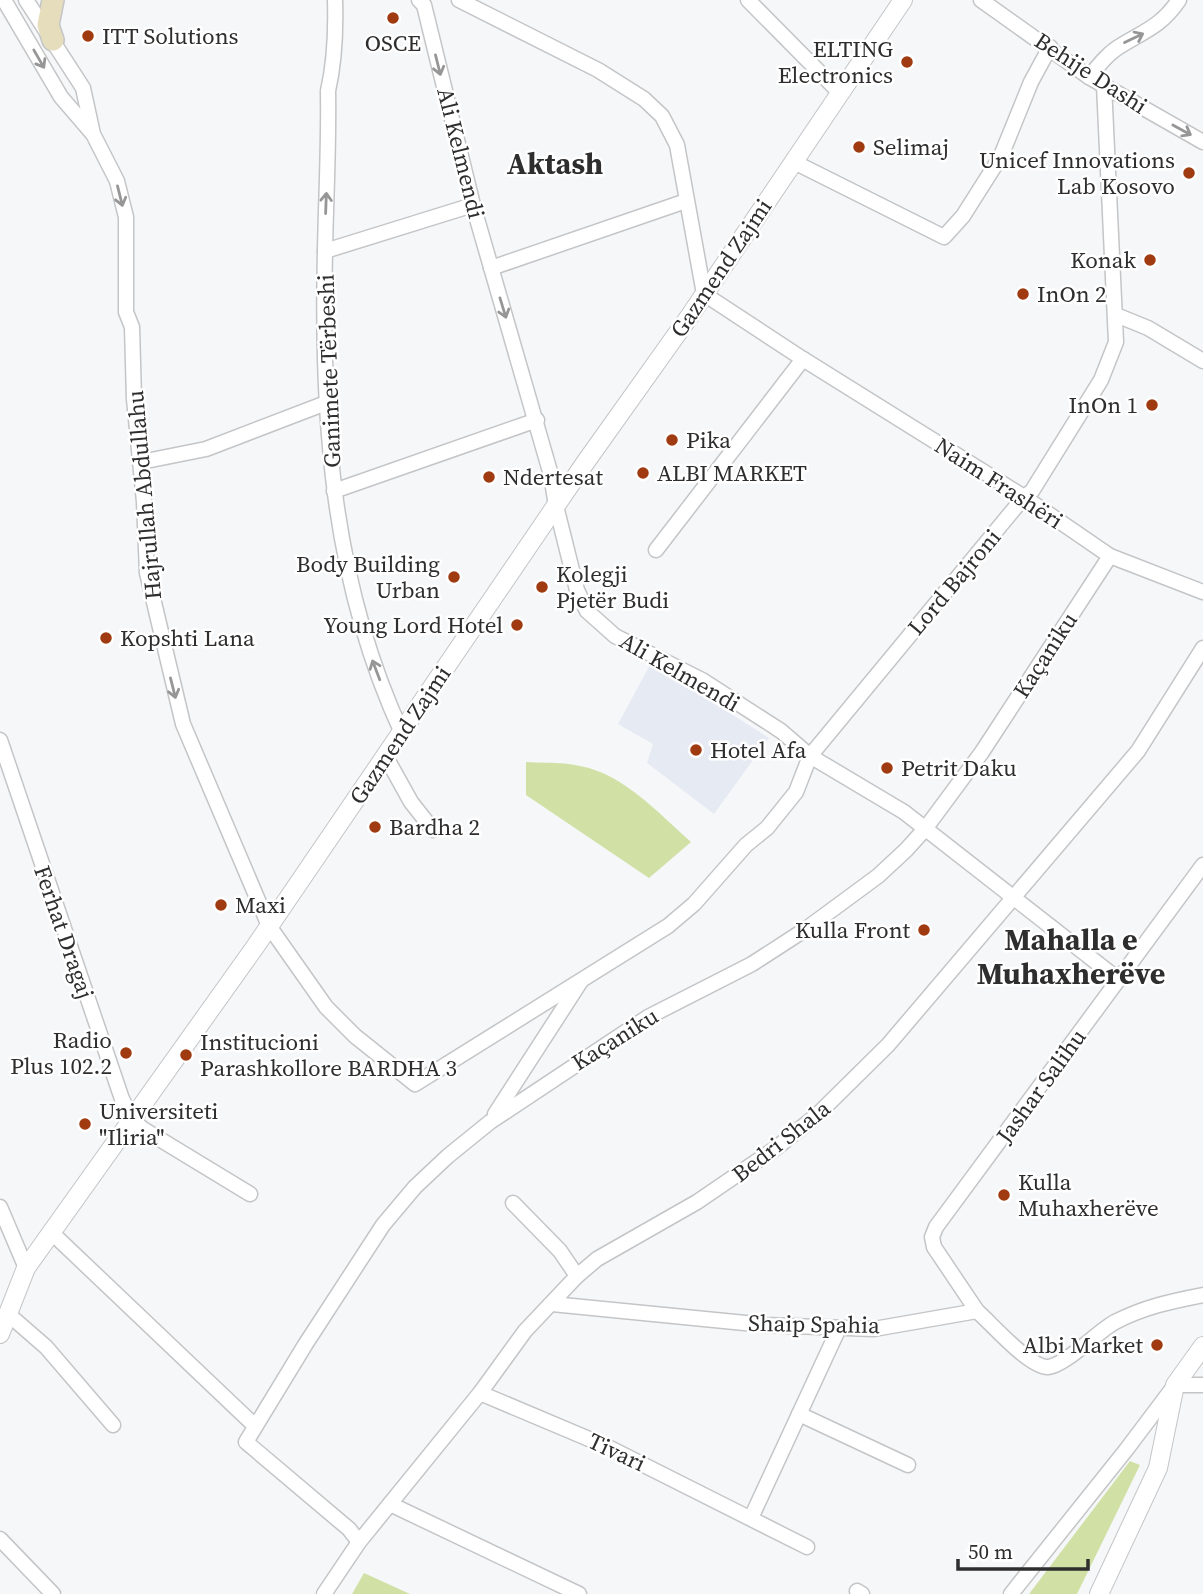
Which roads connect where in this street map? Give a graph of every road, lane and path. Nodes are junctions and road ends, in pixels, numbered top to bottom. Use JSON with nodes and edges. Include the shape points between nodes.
{"nodes":[{"id":1,"x":4,"y":0,"type":"edge"},
{"id":2,"x":26,"y":0,"type":"edge"},
{"id":3,"x":53,"y":0,"type":"edge"},
{"id":4,"x":334,"y":0,"type":"edge"},
{"id":5,"x":419,"y":0,"type":"edge"},
{"id":6,"x":459,"y":0,"type":"edge"},
{"id":7,"x":748,"y":0,"type":"edge"},
{"id":8,"x":903,"y":0,"type":"edge"},
{"id":9,"x":981,"y":0,"type":"edge"},
{"id":10,"x":1179,"y":0,"type":"edge"},
{"id":11,"x":53,"y":40,"type":"junction"},
{"id":12,"x":1050,"y":47,"type":"junction"},
{"id":13,"x":1089,"y":76,"type":"junction"},
{"id":14,"x":1104,"y":85,"type":"junction"},
{"id":15,"x":839,"y":92,"type":"junction"},
{"id":16,"x":93,"y":134,"type":"junction"},
{"id":17,"x":1203,"y":142,"type":"edge"},
{"id":18,"x":794,"y":162,"type":"junction"},
{"id":19,"x":687,"y":201,"type":"junction"},
{"id":20,"x":473,"y":205,"type":"junction"},
{"id":21,"x":325,"y":251,"type":"junction"},
{"id":22,"x":491,"y":268,"type":"junction"},
{"id":23,"x":704,"y":294,"type":"junction"},
{"id":24,"x":1116,"y":315,"type":"junction"},
{"id":25,"x":803,"y":359,"type":"junction"},
{"id":26,"x":1203,"y":361,"type":"edge"},
{"id":27,"x":326,"y":403,"type":"junction"},
{"id":28,"x":537,"y":420,"type":"junction"},
{"id":29,"x":141,"y":463,"type":"junction"},
{"id":30,"x":334,"y":491,"type":"junction"},
{"id":31,"x":1024,"y":498,"type":"junction"},
{"id":32,"x":556,"y":506,"type":"junction"},
{"id":33,"x":656,"y":550,"type":"dead end"},
{"id":34,"x":1110,"y":556,"type":"junction"},
{"id":35,"x":1203,"y":592,"type":"edge"},
{"id":36,"x":1203,"y":648,"type":"edge"},
{"id":37,"x":402,"y":733,"type":"junction"},
{"id":38,"x":0,"y":740,"type":"edge"},
{"id":39,"x":810,"y":756,"type":"junction"},
{"id":40,"x":386,"y":757,"type":"junction"},
{"id":41,"x":433,"y":830,"type":"dead end"},
{"id":42,"x":925,"y":830,"type":"junction"},
{"id":43,"x":1203,"y":865,"type":"edge"},
{"id":44,"x":1014,"y":899,"type":"junction"},
{"id":45,"x":269,"y":926,"type":"junction"},
{"id":46,"x":584,"y":977,"type":"junction"},
{"id":47,"x":1119,"y":980,"type":"junction"},
{"id":48,"x":133,"y":1121,"type":"junction"},
{"id":49,"x":490,"y":1122,"type":"junction"},
{"id":50,"x":250,"y":1194,"type":"dead end"},
{"id":51,"x":513,"y":1203,"type":"dead end"},
{"id":52,"x":0,"y":1207,"type":"edge"},
{"id":53,"x":52,"y":1233,"type":"junction"},
{"id":54,"x":26,"y":1268,"type":"junction"},
{"id":55,"x":577,"y":1276,"type":"junction"},
{"id":56,"x":1203,"y":1294,"type":"edge"},
{"id":57,"x":552,"y":1304,"type":"junction"},
{"id":58,"x":977,"y":1311,"type":"junction"},
{"id":59,"x":8,"y":1314,"type":"junction"},
{"id":60,"x":839,"y":1328,"type":"junction"},
{"id":61,"x":0,"y":1334,"type":"edge"},
{"id":62,"x":1203,"y":1346,"type":"edge"},
{"id":63,"x":1175,"y":1385,"type":"junction"},
{"id":64,"x":1203,"y":1385,"type":"edge"},
{"id":65,"x":480,"y":1393,"type":"junction"},
{"id":66,"x":799,"y":1414,"type":"junction"},
{"id":67,"x":113,"y":1425,"type":"dead end"},
{"id":68,"x":255,"y":1426,"type":"junction"},
{"id":69,"x":908,"y":1465,"type":"dead end"},
{"id":70,"x":390,"y":1504,"type":"junction"},
{"id":71,"x":751,"y":1518,"type":"junction"},
{"id":72,"x":0,"y":1539,"type":"edge"},
{"id":73,"x":359,"y":1542,"type":"junction"},
{"id":74,"x":807,"y":1547,"type":"dead end"},
{"id":75,"x":54,"y":1594,"type":"edge"},
{"id":76,"x":324,"y":1594,"type":"edge"},
{"id":77,"x":579,"y":1594,"type":"edge"},
{"id":78,"x":1011,"y":1594,"type":"edge"},
{"id":79,"x":1099,"y":1594,"type":"edge"}],
"edges":[{"from":1,"to":16,"type":"street","name":"Hajrullah Abdullahu","one_way":true,"via":[[61,97]]},
{"from":2,"to":11,"type":"street","name":"Hajrullah Abdullahu"},
{"from":3,"to":11,"type":"main road","via":[[48,25]]},
{"from":21,"to":4,"type":"street","name":"Ganimete Tërbeshi","one_way":true},
{"from":5,"to":20,"type":"street","name":"Ali Kelmendi","one_way":true,"via":[[424,5]]},
{"from":6,"to":19,"type":"street","via":[[598,70],[644,99],[662,116],[677,145]]},
{"from":7,"to":15,"type":"street"},
{"from":8,"to":15,"type":"street","name":"Gazmend Zajmi"},
{"from":9,"to":12,"type":"street","name":"Behije Dashi"},
{"from":13,"to":10,"type":"street","one_way":true,"via":[[1120,46],[1168,16]]},
{"from":11,"to":16,"type":"street","name":"Hajrullah Abdullahu","via":[[83,88]]},
{"from":12,"to":13,"type":"street","name":"Behije Dashi"},
{"from":12,"to":18,"type":"street","via":[[1027,89],[1001,156],[944,237]]},
{"from":13,"to":14,"type":"street","name":"Behije Dashi"},
{"from":14,"to":17,"type":"street","name":"Behije Dashi","one_way":true},
{"from":14,"to":24,"type":"street","name":"Lord Bajroni"},
{"from":15,"to":18,"type":"street","name":"Gazmend Zajmi"},
{"from":16,"to":29,"type":"street","name":"Hajrullah Abdullahu","one_way":true,"via":[[117,181],[125,217],[126,312],[132,327]]},
{"from":18,"to":23,"type":"street","name":"Gazmend Zajmi"},
{"from":19,"to":22,"type":"street"},
{"from":19,"to":23,"type":"street"},
{"from":20,"to":21,"type":"street"},
{"from":20,"to":22,"type":"street","name":"Ali Kelmendi"},
{"from":21,"to":27,"type":"street","name":"Ganimete Tërbeshi"},
{"from":22,"to":28,"type":"street","name":"Ali Kelmendi","one_way":true},
{"from":23,"to":25,"type":"street","name":"Naim Frashëri"},
{"from":23,"to":32,"type":"street","name":"Gazmend Zajmi"},
{"from":24,"to":26,"type":"street"},
{"from":24,"to":31,"type":"street","name":"Lord Bajroni","via":[[1116,342],[1101,380]]},
{"from":25,"to":31,"type":"street","name":"Naim Frashëri"},
{"from":25,"to":33,"type":"street"},
{"from":27,"to":29,"type":"street","via":[[206,449]]},
{"from":27,"to":30,"type":"street","name":"Ganimete Tërbeshi"},
{"from":28,"to":30,"type":"street"},
{"from":28,"to":32,"type":"street","name":"Ali Kelmendi"},
{"from":29,"to":45,"type":"street","name":"Hajrullah Abdullahu","one_way":true,"via":[[147,573],[183,724]]},
{"from":37,"to":30,"type":"street","name":"Ganimete Tërbeshi","one_way":true,"via":[[369,651]]},
{"from":31,"to":34,"type":"street","name":"Naim Frashëri"},
{"from":31,"to":39,"type":"street","name":"Lord Bajroni"},
{"from":32,"to":37,"type":"street","name":"Gazmend Zajmi"},
{"from":32,"to":39,"type":"street","name":"Ali Kelmendi","via":[[577,590],[587,611],[615,636],[702,680],[781,731]]},
{"from":34,"to":35,"type":"street","name":"Naim Frashëri"},
{"from":34,"to":42,"type":"street","name":"Kaçaniku","via":[[982,752]]},
{"from":36,"to":44,"type":"street","name":"Bedri Shala","via":[[1138,751]]},
{"from":37,"to":40,"type":"street","name":"Gazmend Zajmi"},
{"from":38,"to":48,"type":"street","name":"Ferhat Dragaj"},
{"from":39,"to":42,"type":"street","name":"Ali Kelmendi"},
{"from":39,"to":46,"type":"street","name":"Lord Bajroni","via":[[796,792],[694,904],[668,926]]},
{"from":40,"to":41,"type":"street"},
{"from":40,"to":45,"type":"street","name":"Gazmend Zajmi"},
{"from":42,"to":44,"type":"street","name":"Ali Kelmendi"},
{"from":42,"to":49,"type":"street","name":"Kaçaniku","via":[[878,876],[806,929],[752,964],[648,1017]]},
{"from":43,"to":47,"type":"street","name":"Jashar Salihu"},
{"from":44,"to":47,"type":"street","name":"Ali Kelmendi"},
{"from":44,"to":55,"type":"street","name":"Bedri Shala","via":[[888,1045],[816,1116],[737,1176],[597,1259]]},
{"from":45,"to":46,"type":"street","name":"Lord Bajroni","via":[[326,1007],[415,1084]]},
{"from":45,"to":48,"type":"street","name":"Gazmend Zajmi"},
{"from":46,"to":49,"type":"street","name":"Lord Bajroni"},
{"from":47,"to":58,"type":"street","name":"Jashar Salihu","via":[[932,1237]]},
{"from":48,"to":50,"type":"street"},
{"from":48,"to":53,"type":"street","name":"Gazmend Zajmi"},
{"from":49,"to":68,"type":"street","name":"Kaçaniku","via":[[415,1187],[383,1226]]},
{"from":51,"to":55,"type":"street","via":[[560,1251]]},
{"from":52,"to":54,"type":"street"},
{"from":53,"to":54,"type":"street","name":"Gazmend Zajmi"},
{"from":53,"to":68,"type":"street"},
{"from":54,"to":59,"type":"street","name":"Gazmend Zajmi"},
{"from":55,"to":57,"type":"street","name":"Bedri Shala"},
{"from":56,"to":58,"type":"street","via":[[1139,1310],[1112,1324],[1059,1364],[1047,1367],[1033,1362]]},
{"from":57,"to":60,"type":"street","name":"Shaip Spahia"},
{"from":57,"to":65,"type":"street","name":"Bedri Shala","via":[[525,1331]]},
{"from":58,"to":60,"type":"street","name":"Shaip Spahia","via":[[874,1329]]},
{"from":59,"to":61,"type":"street","name":"Gazmend Zajmi"},
{"from":59,"to":67,"type":"street","via":[[46,1347]]},
{"from":60,"to":66,"type":"street"},
{"from":62,"to":63,"type":"street"},
{"from":63,"to":64,"type":"street"},
{"from":63,"to":78,"type":"street"},
{"from":63,"to":79,"type":"street","via":[[1158,1468]]},
{"from":65,"to":70,"type":"street","name":"Bedri Shala"},
{"from":65,"to":71,"type":"street","name":"Tivari","via":[[608,1447]]},
{"from":66,"to":69,"type":"street"},
{"from":66,"to":71,"type":"street"},
{"from":68,"to":73,"type":"street","via":[[246,1442]]},
{"from":70,"to":73,"type":"street","name":"Bedri Shala"},
{"from":70,"to":77,"type":"street"},
{"from":71,"to":74,"type":"street","name":"Tivari"},
{"from":72,"to":75,"type":"street"},
{"from":73,"to":76,"type":"street","name":"Bedri Shala"}]}
